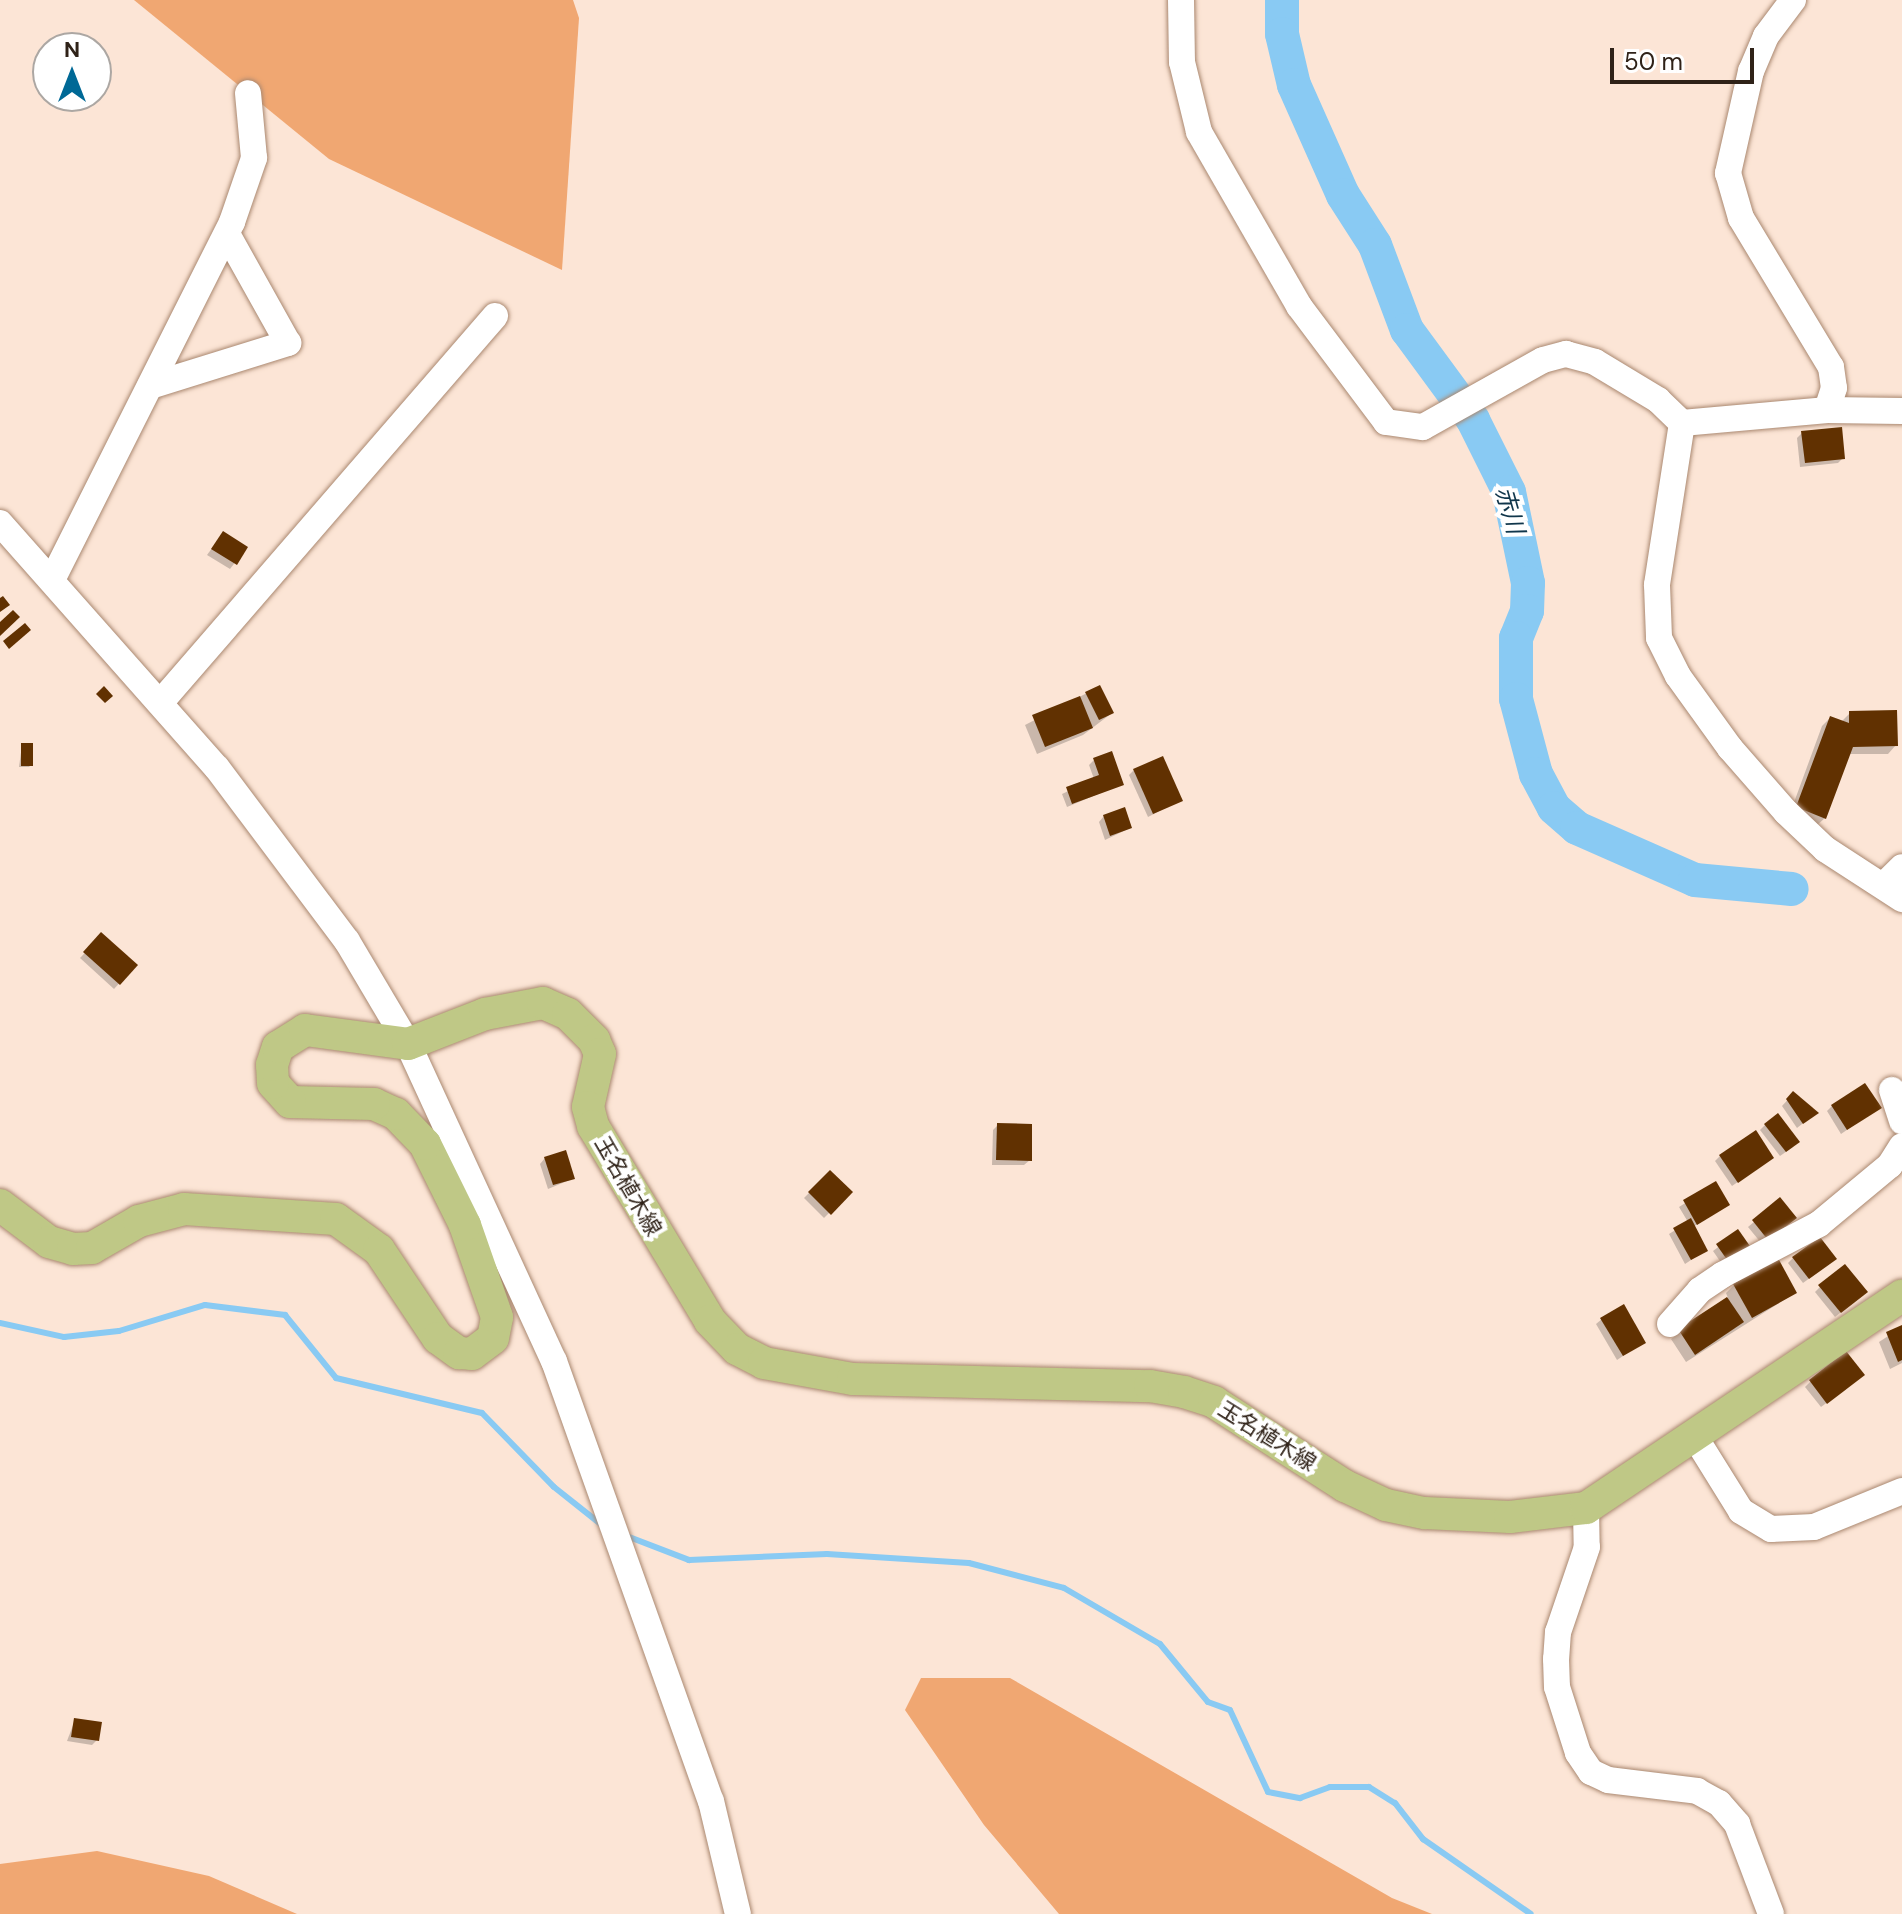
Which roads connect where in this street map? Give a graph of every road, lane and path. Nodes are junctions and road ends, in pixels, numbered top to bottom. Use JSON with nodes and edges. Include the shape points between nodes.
{"nodes":[{"id":1,"x":1181,"y":0,"type":"edge"},
{"id":2,"x":1793,"y":0,"type":"edge"},
{"id":3,"x":248,"y":93,"type":"dead end"},
{"id":4,"x":227,"y":234,"type":"junction"},
{"id":5,"x":495,"y":316,"type":"dead end"},
{"id":6,"x":150,"y":386,"type":"junction"},
{"id":7,"x":1827,"y":410,"type":"junction"},
{"id":8,"x":1902,"y":411,"type":"edge"},
{"id":9,"x":1682,"y":423,"type":"junction"},
{"id":10,"x":0,"y":523,"type":"edge"},
{"id":11,"x":52,"y":580,"type":"junction"},
{"id":12,"x":160,"y":703,"type":"junction"},
{"id":13,"x":1896,"y":884,"type":"edge"},
{"id":14,"x":408,"y":1044,"type":"junction"},
{"id":15,"x":1892,"y":1090,"type":"dead end"},
{"id":16,"x":1902,"y":1121,"type":"edge"},
{"id":17,"x":1898,"y":1164,"type":"edge"},
{"id":18,"x":0,"y":1205,"type":"edge"},
{"id":19,"x":1902,"y":1296,"type":"edge"},
{"id":20,"x":1670,"y":1324,"type":"dead end"},
{"id":21,"x":1695,"y":1437,"type":"junction"},
{"id":22,"x":1902,"y":1491,"type":"edge"},
{"id":23,"x":1586,"y":1508,"type":"junction"},
{"id":24,"x":738,"y":1914,"type":"edge"},
{"id":25,"x":1771,"y":1914,"type":"edge"}],
"edges":[{"from":1,"to":9,"type":"street","via":[[1184,78],[1199,132],[1299,306],[1386,422],[1423,427],[1543,360],[1566,354],[1595,362],[1658,400]]},
{"from":2,"to":7,"type":"street","via":[[1766,36],[1751,71],[1728,173],[1741,218],[1831,367],[1834,388]]},
{"from":3,"to":4,"type":"street","via":[[254,158]]},
{"from":4,"to":6,"type":"street"},
{"from":4,"to":6,"type":"street","via":[[288,343]]},
{"from":5,"to":12,"type":"street"},
{"from":6,"to":11,"type":"street"},
{"from":7,"to":8,"type":"street"},
{"from":7,"to":9,"type":"street"},
{"from":9,"to":13,"type":"street","via":[[1657,585],[1659,638],[1678,676],[1730,748],[1786,812],[1825,849]]},
{"from":10,"to":11,"type":"street"},
{"from":11,"to":12,"type":"street"},
{"from":12,"to":14,"type":"street","via":[[303,878]]},
{"from":14,"to":18,"type":"main road","name":"玉名植木線","via":[[305,1030],[278,1047],[271,1074],[290,1102],[374,1104],[396,1114],[425,1144],[465,1225],[498,1323],[485,1349],[459,1353],[438,1338],[379,1250],[336,1219],[184,1209],[139,1221],[92,1248],[73,1249],[49,1242]]},
{"from":14,"to":23,"type":"main road","name":"玉名植木線","via":[[520,1005],[543,1003],[568,1014],[594,1040],[600,1054],[588,1107],[600,1138],[710,1321],[737,1349],[764,1363],[853,1379],[1150,1386],[1214,1402],[1345,1486],[1386,1505],[1425,1513],[1510,1517]]},
{"from":14,"to":24,"type":"street","via":[[554,1361],[586,1444],[711,1801]]},
{"from":15,"to":16,"type":"street"},
{"from":17,"to":20,"type":"street","via":[[1805,1235],[1767,1250],[1700,1290]]},
{"from":19,"to":21,"type":"main road","name":"玉名植木線"},
{"from":21,"to":22,"type":"street","via":[[1741,1511],[1771,1529],[1814,1527]]},
{"from":21,"to":23,"type":"main road","name":"玉名植木線"},
{"from":23,"to":25,"type":"street","via":[[1587,1547],[1558,1632],[1556,1659],[1557,1687],[1578,1753],[1591,1772],[1608,1780],[1697,1791],[1719,1803],[1737,1824]]}]}
